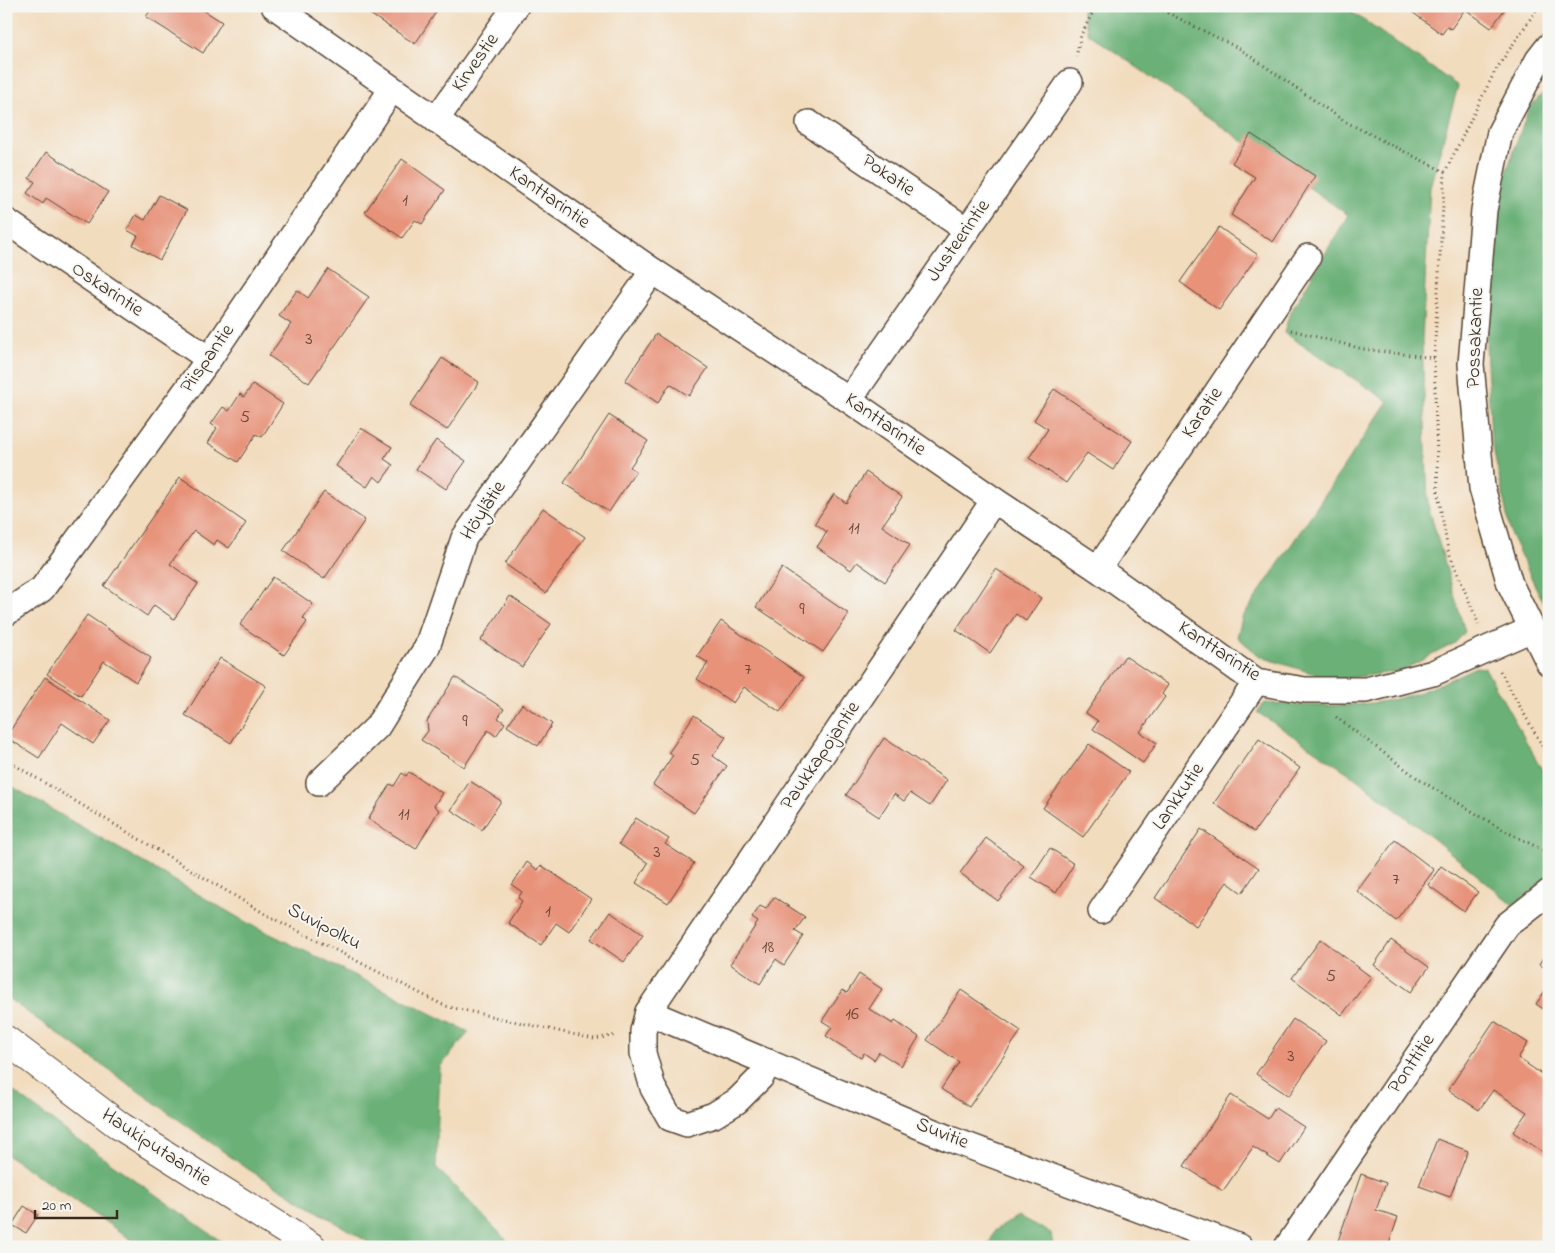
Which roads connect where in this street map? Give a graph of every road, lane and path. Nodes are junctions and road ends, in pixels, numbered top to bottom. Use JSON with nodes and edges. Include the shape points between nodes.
{"nodes":[{"id":1,"x":274,"y":6,"type":"edge"},
{"id":2,"x":516,"y":6,"type":"edge"},
{"id":3,"x":1096,"y":6,"type":"edge"},
{"id":4,"x":1154,"y":6,"type":"edge"},
{"id":5,"x":1539,"y":6,"type":"edge"},
{"id":6,"x":1549,"y":46,"type":"edge"},
{"id":7,"x":1070,"y":82,"type":"joint"},
{"id":8,"x":392,"y":89,"type":"junction"},
{"id":9,"x":436,"y":120,"type":"junction"},
{"id":10,"x":809,"y":123,"type":"dead end"},
{"id":11,"x":6,"y":221,"type":"edge"},
{"id":12,"x":966,"y":230,"type":"junction"},
{"id":13,"x":1308,"y":257,"type":"dead end"},
{"id":14,"x":653,"y":271,"type":"junction"},
{"id":15,"x":1264,"y":323,"type":"junction"},
{"id":16,"x":1434,"y":358,"type":"dead end"},
{"id":17,"x":209,"y":359,"type":"junction"},
{"id":18,"x":849,"y":400,"type":"junction"},
{"id":19,"x":994,"y":500,"type":"junction"},
{"id":20,"x":1098,"y":569,"type":"junction"},
{"id":21,"x":6,"y":613,"type":"edge"},
{"id":22,"x":1532,"y":629,"type":"junction"},
{"id":23,"x":1549,"y":663,"type":"edge"},
{"id":24,"x":1256,"y":682,"type":"junction"},
{"id":25,"x":1305,"y":690,"type":"junction"},
{"id":26,"x":6,"y":760,"type":"edge"},
{"id":27,"x":319,"y":783,"type":"dead end"},
{"id":28,"x":1549,"y":853,"type":"edge"},
{"id":29,"x":1549,"y":892,"type":"edge"},
{"id":30,"x":1101,"y":911,"type":"dead end"},
{"id":31,"x":648,"y":1012,"type":"junction"},
{"id":32,"x":6,"y":1040,"type":"edge"},
{"id":33,"x":769,"y":1062,"type":"junction"},
{"id":34,"x":312,"y":1247,"type":"edge"},
{"id":35,"x":1240,"y":1247,"type":"edge"},
{"id":36,"x":1287,"y":1247,"type":"edge"}],
"edges":[{"from":1,"to":8,"type":"street","name":"Kanttarintie"},
{"from":2,"to":9,"type":"street","name":"Kirvestie"},
{"from":3,"to":7,"type":"path","via":[[1081,36]]},
{"from":4,"to":5,"type":"path","via":[[1240,49],[1344,121],[1445,172],[1495,71]]},
{"from":6,"to":22,"type":"street","name":"Possakantie","via":[[1538,60],[1500,132],[1484,210],[1471,364],[1482,488],[1510,584]]},
{"from":7,"to":12,"type":"street","name":"Justeerintie"},
{"from":8,"to":9,"type":"street","name":"Kanttarintie"},
{"from":8,"to":17,"type":"street","name":"Piispantie"},
{"from":9,"to":14,"type":"street","name":"Kanttarintie"},
{"from":10,"to":12,"type":"street","name":"Pokatie"},
{"from":11,"to":17,"type":"street","name":"Oskarintie"},
{"from":12,"to":18,"type":"street","name":"Justeerintie"},
{"from":13,"to":15,"type":"street","name":"Karatie"},
{"from":14,"to":18,"type":"street","name":"Kanttarintie"},
{"from":14,"to":27,"type":"street","name":"Höylätie","via":[[464,538],[427,647],[377,727]]},
{"from":15,"to":16,"type":"path","via":[[1363,349]]},
{"from":15,"to":20,"type":"street","name":"Karatie"},
{"from":17,"to":21,"type":"street","name":"Piispantie","via":[[42,589]]},
{"from":18,"to":19,"type":"street","name":"Kanttarintie"},
{"from":19,"to":20,"type":"street","name":"Kanttarintie"},
{"from":19,"to":31,"type":"street","name":"Paukkapojantie"},
{"from":20,"to":24,"type":"street","name":"Kanttarintie"},
{"from":22,"to":23,"type":"street","name":"Possakantie"},
{"from":22,"to":25,"type":"street","name":"Kanttarintie","via":[[1434,673],[1366,690]]},
{"from":24,"to":25,"type":"street","name":"Kanttarintie"},
{"from":24,"to":30,"type":"street","name":"Lankkutie"},
{"from":25,"to":28,"type":"path","via":[[1345,725],[1420,780],[1505,831]]},
{"from":26,"to":31,"type":"path","name":"Suvipolku","via":[[267,914],[445,1006],[594,1039],[626,1034]]},
{"from":29,"to":36,"type":"street","name":"Ponttitie","via":[[1507,925]]},
{"from":31,"to":33,"type":"street","name":"Suvitie"},
{"from":31,"to":33,"type":"street","via":[[643,1031],[643,1053],[653,1088],[670,1118],[688,1124],[714,1115],[737,1101],[761,1077]]},
{"from":32,"to":34,"type":"main road","name":"Haukiputaantie","via":[[120,1126]]},
{"from":33,"to":35,"type":"street","name":"Suvitie","via":[[950,1138]]}]}
